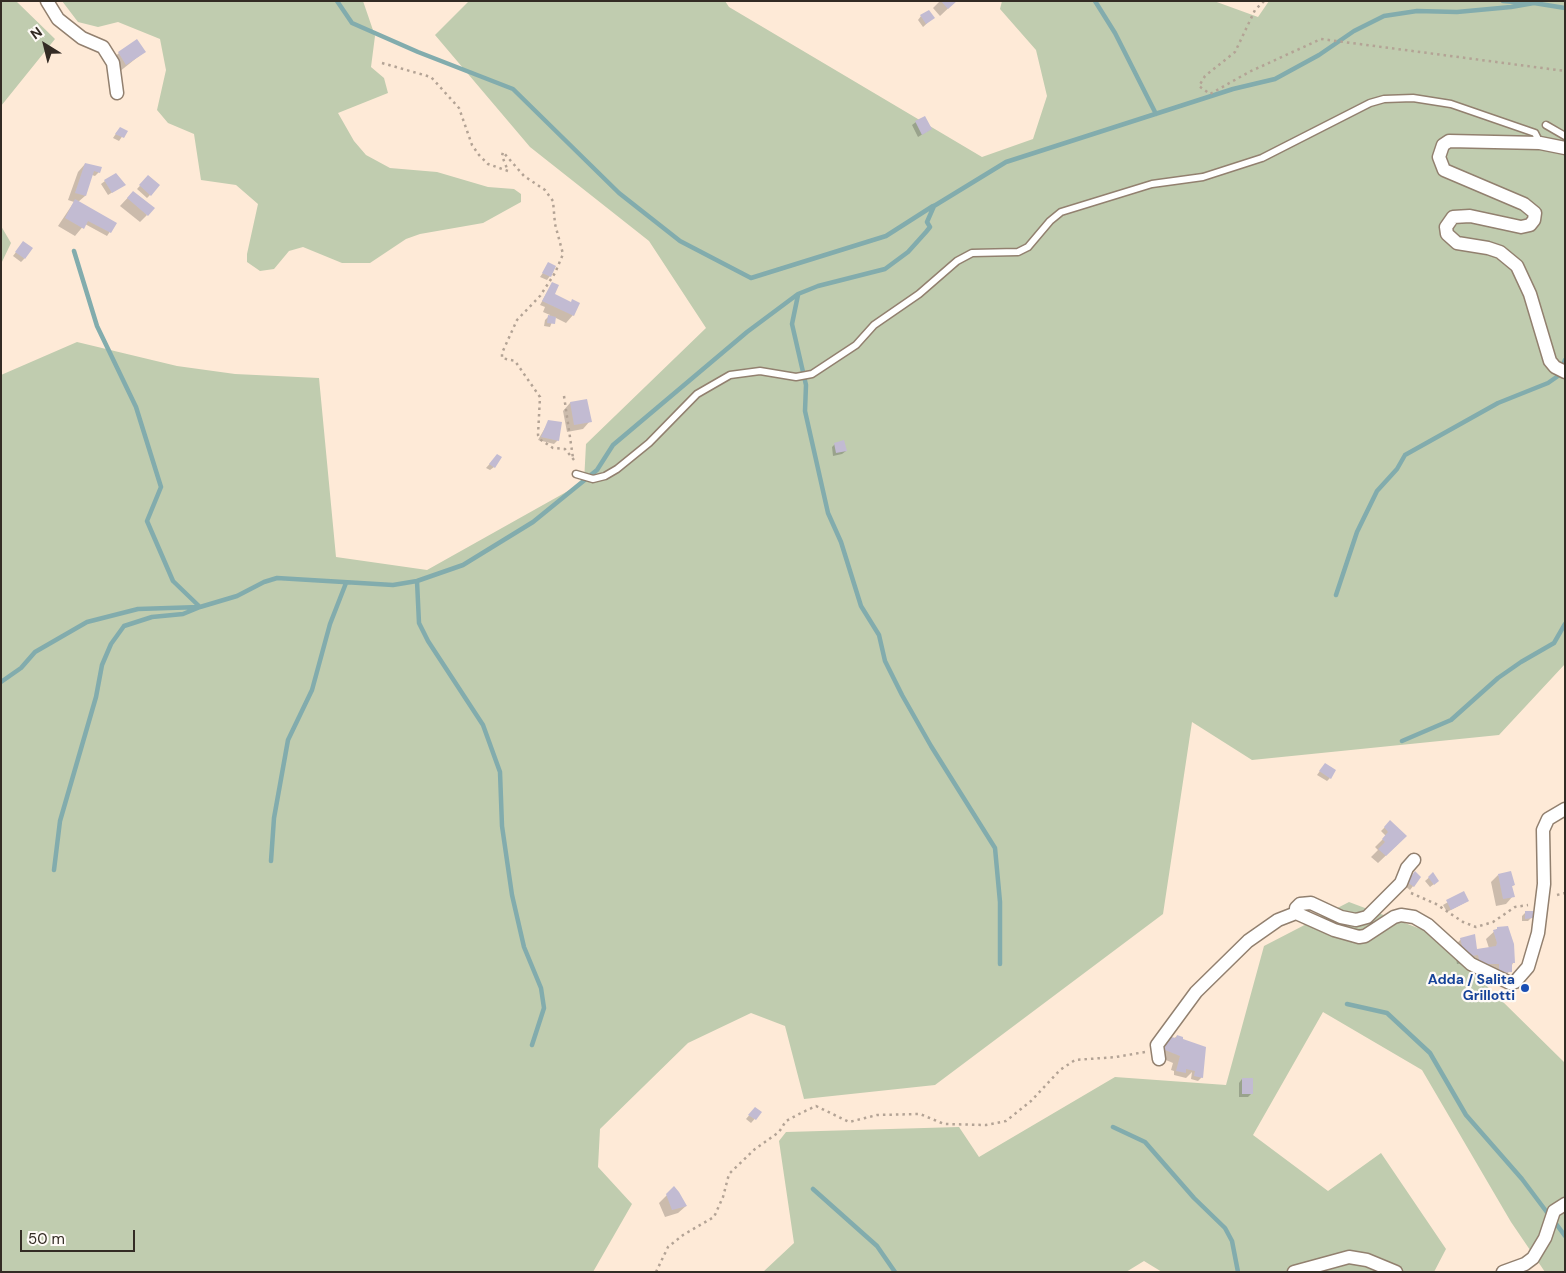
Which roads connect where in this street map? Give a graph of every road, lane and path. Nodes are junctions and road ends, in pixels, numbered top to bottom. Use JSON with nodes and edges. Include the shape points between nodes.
{"nodes":[{"id":1,"x":47,"y":1,"type":"edge"},
{"id":2,"x":1264,"y":1,"type":"edge"},
{"id":3,"x":382,"y":63,"type":"dead end"},
{"id":4,"x":1565,"y":71,"type":"edge"},
{"id":5,"x":117,"y":93,"type":"dead end"},
{"id":6,"x":1546,"y":125,"type":"dead end"},
{"id":7,"x":1565,"y":136,"type":"edge"},
{"id":8,"x":1540,"y":143,"type":"junction"},
{"id":9,"x":1565,"y":148,"type":"edge"},
{"id":10,"x":1565,"y":372,"type":"edge"},
{"id":11,"x":564,"y":396,"type":"dead end"},
{"id":12,"x":574,"y":460,"type":"junction"},
{"id":13,"x":576,"y":474,"type":"joint"},
{"id":14,"x":1565,"y":809,"type":"edge"},
{"id":15,"x":1414,"y":860,"type":"dead end"},
{"id":16,"x":1395,"y":890,"type":"junction"},
{"id":17,"x":1565,"y":893,"type":"edge"},
{"id":18,"x":1542,"y":899,"type":"junction"},
{"id":19,"x":1296,"y":913,"type":"junction"},
{"id":20,"x":1158,"y":1054,"type":"joint"},
{"id":21,"x":1565,"y":1204,"type":"edge"},
{"id":22,"x":656,"y":1272,"type":"edge"},
{"id":23,"x":1294,"y":1272,"type":"edge"},
{"id":24,"x":1396,"y":1272,"type":"edge"},
{"id":25,"x":1504,"y":1272,"type":"edge"}],
"edges":[{"from":1,"to":5,"type":"street","via":[[58,19],[82,38],[103,47],[113,63]]},
{"from":2,"to":4,"type":"path","via":[[1255,10],[1236,52],[1205,76],[1199,86],[1210,94],[1321,38]]},
{"from":3,"to":12,"type":"path","via":[[431,77],[459,108],[472,145],[479,155],[488,164],[508,171],[503,152],[553,201],[563,254],[555,274],[540,296],[517,320],[506,340],[502,358],[515,361],[540,397],[538,435],[541,440],[553,448],[566,449]]},
{"from":6,"to":7,"type":"lane"},
{"from":8,"to":9,"type":"street"},
{"from":8,"to":10,"type":"street","via":[[1449,141],[1443,145],[1439,157],[1444,170],[1524,204],[1535,214],[1530,225],[1521,227],[1461,216],[1453,217],[1446,227],[1451,240],[1500,252],[1517,266],[1530,294],[1550,361]]},
{"from":8,"to":13,"type":"lane","via":[[1535,133],[1451,104],[1413,98],[1384,98],[1262,158],[1203,177],[1152,184],[1062,212],[1028,247],[1018,252],[972,253],[874,325],[856,345],[812,374],[796,377],[760,370],[730,375],[697,394],[649,443],[617,469],[593,478]]},
{"from":11,"to":12,"type":"path"},
{"from":12,"to":13,"type":"path"},
{"from":14,"to":18,"type":"street","via":[[1548,819],[1543,830]]},
{"from":15,"to":16,"type":"street"},
{"from":16,"to":18,"type":"path","via":[[1424,898],[1476,927],[1493,922],[1515,907],[1534,904]]},
{"from":16,"to":19,"type":"street","via":[[1362,920],[1342,917],[1311,902],[1300,904]]},
{"from":17,"to":18,"type":"path"},
{"from":18,"to":19,"type":"street","via":[[1538,933],[1528,967],[1521,977],[1510,983],[1465,960],[1428,925],[1414,917],[1394,917],[1359,937]]},
{"from":19,"to":20,"type":"street","via":[[1278,920],[1228,960],[1187,1002],[1159,1040]]},
{"from":20,"to":22,"type":"path","via":[[1074,1060],[1006,1121],[986,1125],[944,1124],[920,1114],[877,1115],[849,1122],[816,1106],[786,1121],[779,1132],[729,1174],[714,1217],[668,1247]]},
{"from":21,"to":25,"type":"street","via":[[1554,1211],[1545,1238],[1533,1258]]},
{"from":23,"to":24,"type":"street","via":[[1349,1257],[1367,1260]]}]}
